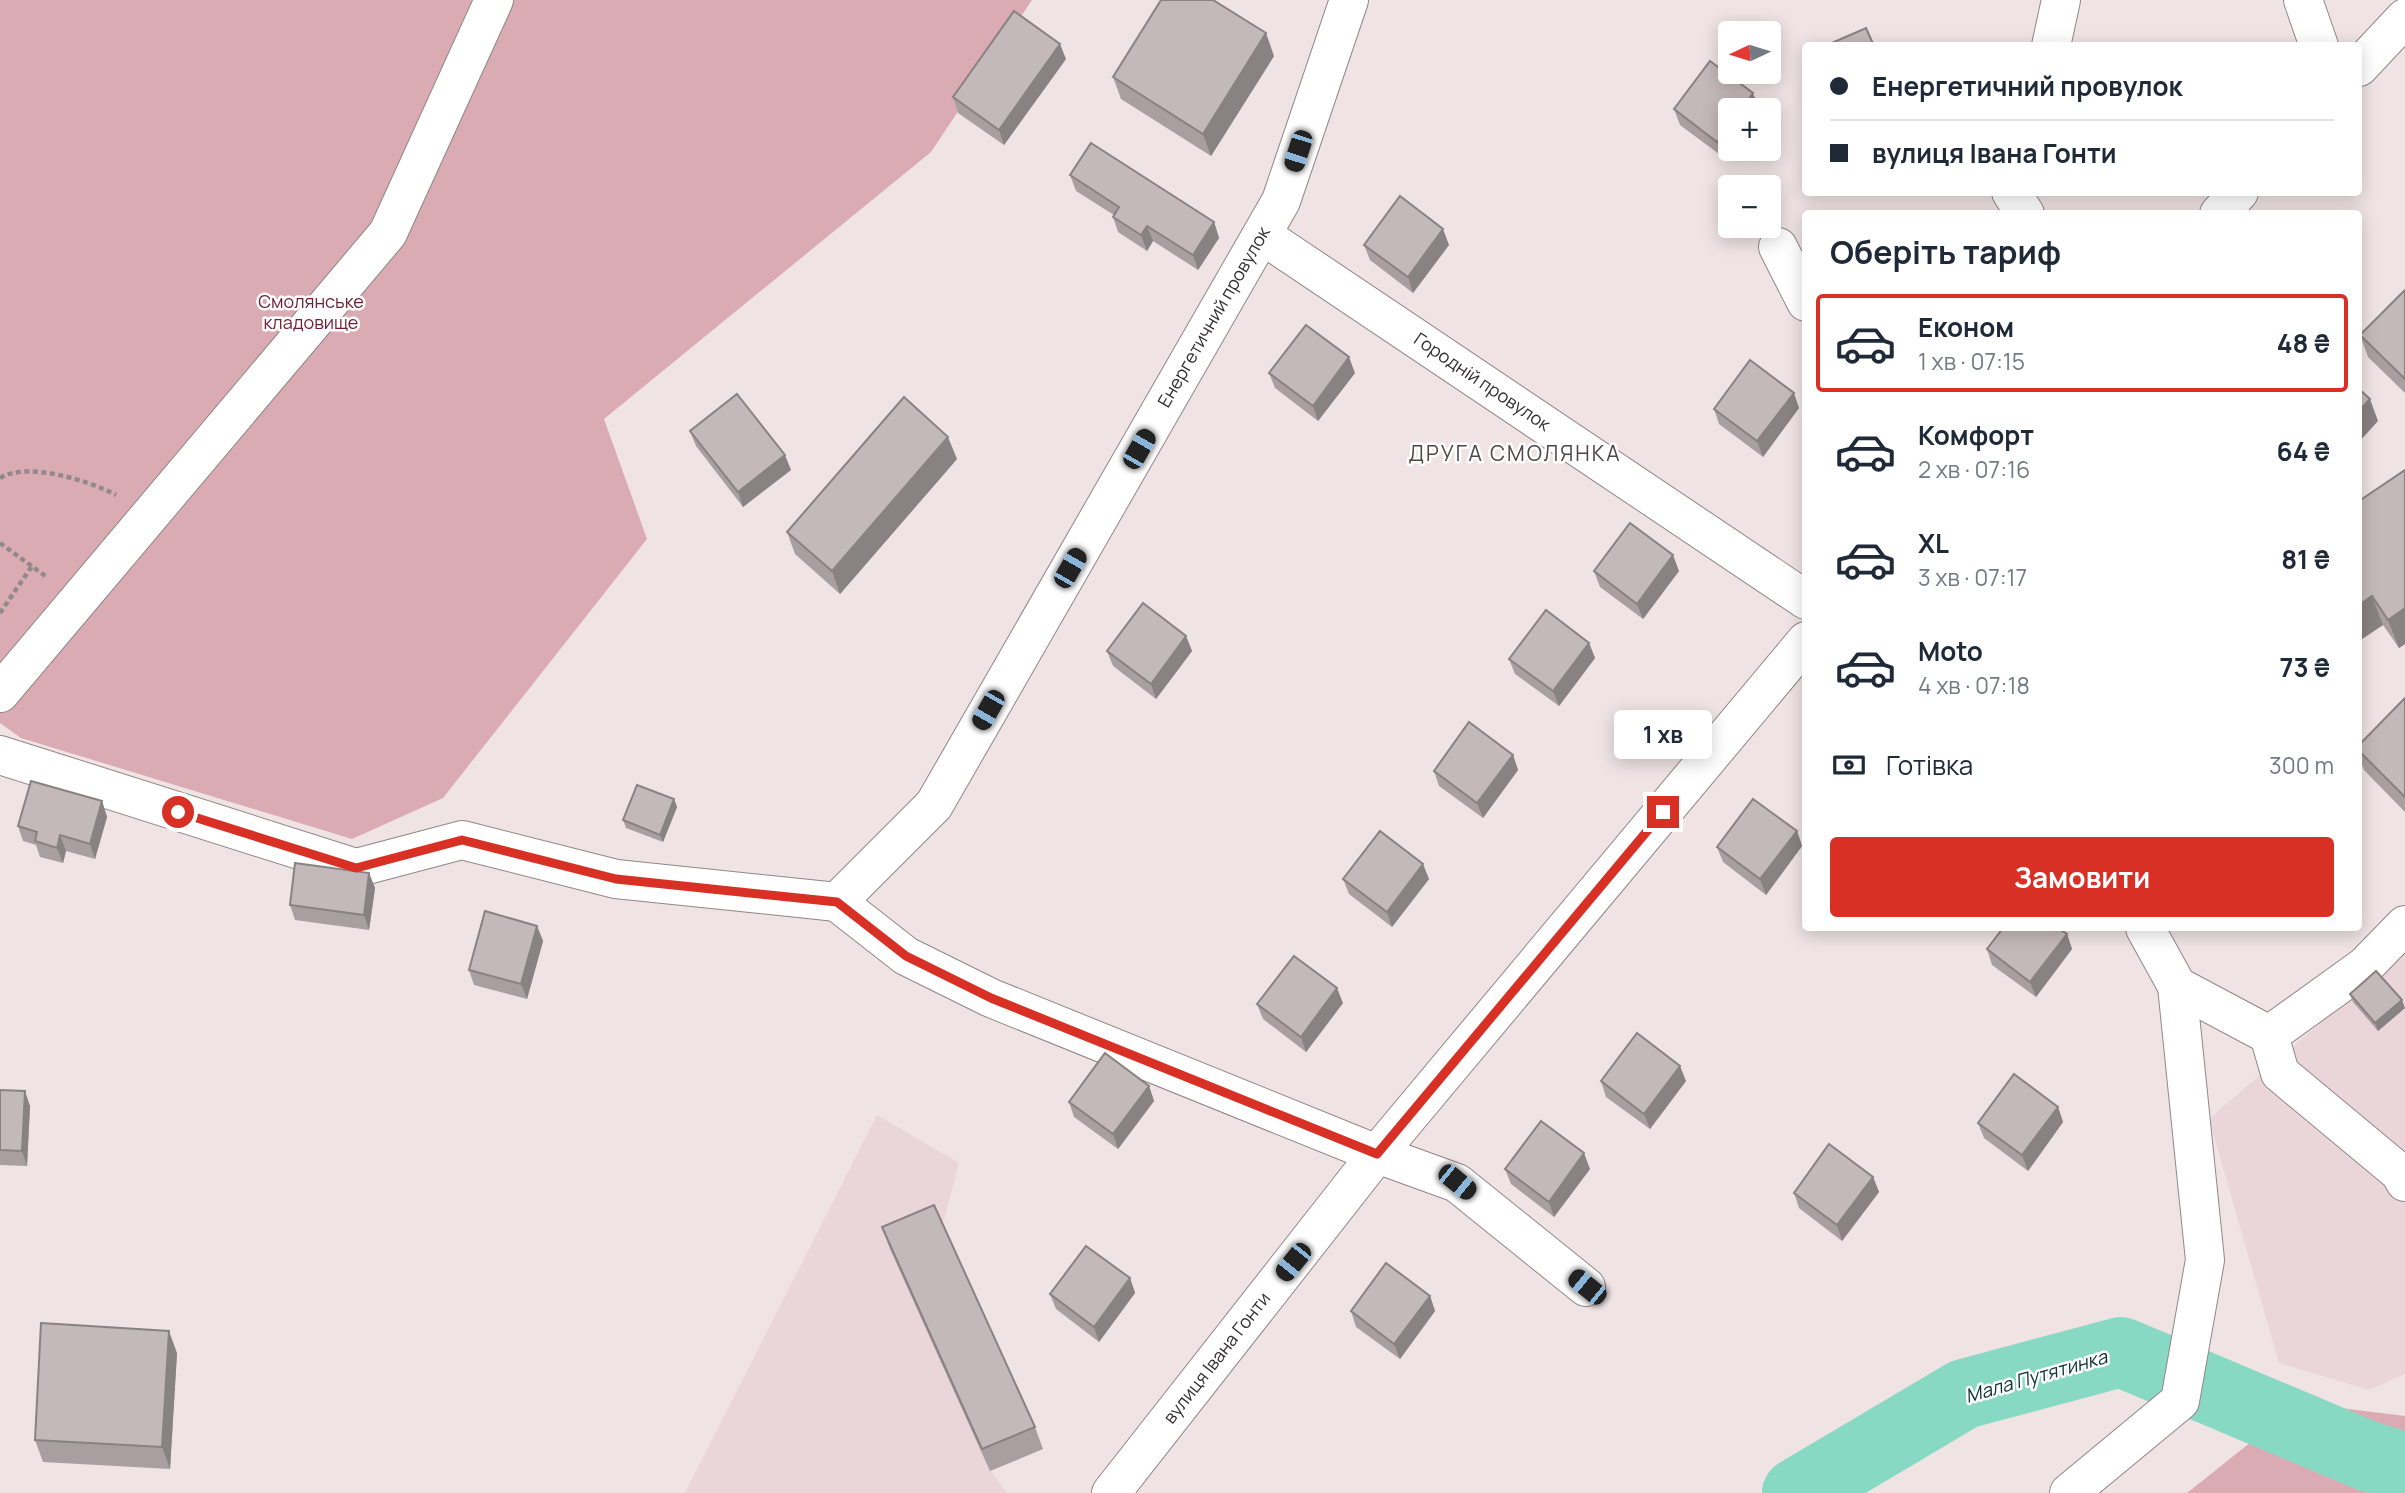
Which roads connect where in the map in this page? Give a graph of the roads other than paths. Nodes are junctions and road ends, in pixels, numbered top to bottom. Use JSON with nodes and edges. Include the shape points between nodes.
{"nodes":[{"id":1,"x":494,"y":0,"type":"edge"},
{"id":2,"x":1349,"y":0,"type":"edge"},
{"id":3,"x":2304,"y":0,"type":"edge"},
{"id":4,"x":2405,"y":18,"type":"edge"},
{"id":5,"x":2318,"y":42,"type":"edge"},
{"id":6,"x":2362,"y":64,"type":"edge"},
{"id":7,"x":2235,"y":196,"type":"edge"},
{"id":8,"x":2223,"y":210,"type":"edge"},
{"id":9,"x":1262,"y":235,"type":"junction"},
{"id":10,"x":1778,"y":247,"type":"dead end"},
{"id":11,"x":1802,"y":294,"type":"edge"},
{"id":12,"x":1802,"y":597,"type":"edge"},
{"id":13,"x":1802,"y":646,"type":"edge"},
{"id":14,"x":0,"y":693,"type":"edge"},
{"id":15,"x":0,"y":755,"type":"edge"},
{"id":16,"x":837,"y":902,"type":"junction"},
{"id":17,"x":2405,"y":925,"type":"edge"},
{"id":18,"x":2147,"y":931,"type":"edge"},
{"id":19,"x":2177,"y":986,"type":"junction"},
{"id":20,"x":2269,"y":1035,"type":"junction"},
{"id":21,"x":1377,"y":1154,"type":"junction"},
{"id":22,"x":2405,"y":1182,"type":"edge"},
{"id":23,"x":1587,"y":1287,"type":"dead end"},
{"id":24,"x":1111,"y":1493,"type":"edge"},
{"id":25,"x":2070,"y":1493,"type":"edge"}],
"edges":[{"from":1,"to":14,"type":"street","via":[[388,233]]},
{"from":2,"to":9,"type":"street","name":"Енергетичний провулок","via":[[1281,201]]},
{"from":3,"to":5,"type":"street"},
{"from":4,"to":6,"type":"street"},
{"from":7,"to":8,"type":"street"},
{"from":9,"to":12,"type":"street","name":"Городній провулок"},
{"from":9,"to":16,"type":"street","name":"Енергетичний провулок","via":[[934,805]]},
{"from":10,"to":11,"type":"street"},
{"from":13,"to":21,"type":"street","name":"вулиця Івана Гонти"},
{"from":15,"to":16,"type":"street","via":[[356,868],[462,840],[616,879]]},
{"from":16,"to":21,"type":"street","via":[[906,956],[991,998]]},
{"from":17,"to":20,"type":"street","via":[[2365,966]]},
{"from":18,"to":19,"type":"street"},
{"from":19,"to":20,"type":"street"},
{"from":19,"to":25,"type":"street","via":[[2205,1260],[2179,1401]]},
{"from":20,"to":22,"type":"street","via":[[2280,1073]]},
{"from":21,"to":23,"type":"street","via":[[1457,1182]]},
{"from":21,"to":24,"type":"street","name":"вулиця Івана Гонти"}]}
